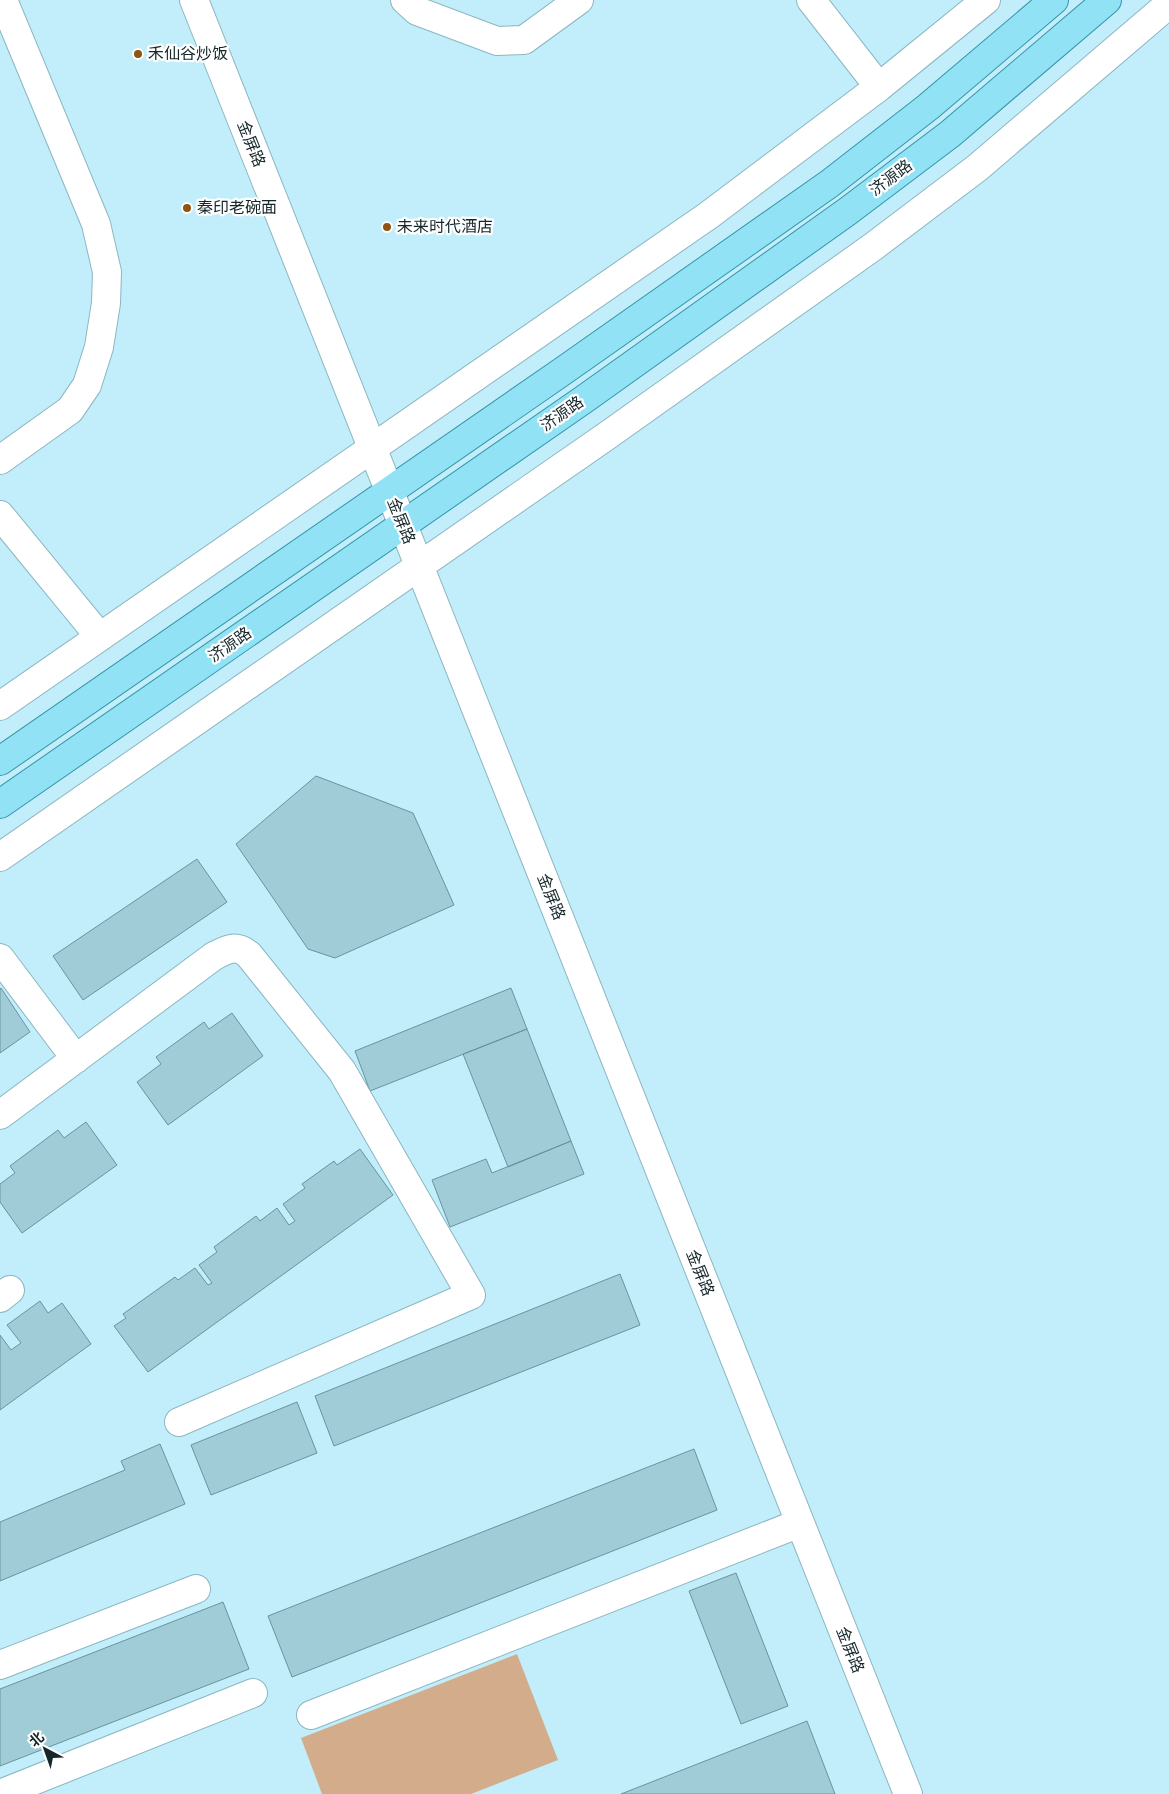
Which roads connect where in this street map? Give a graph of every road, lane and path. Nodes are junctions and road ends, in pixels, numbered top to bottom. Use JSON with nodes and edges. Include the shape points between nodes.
{"nodes":[{"id":1,"x":3,"y":0,"type":"edge"},
{"id":2,"x":194,"y":0,"type":"edge"},
{"id":3,"x":405,"y":0,"type":"edge"},
{"id":4,"x":579,"y":0,"type":"edge"},
{"id":5,"x":810,"y":0,"type":"edge"},
{"id":6,"x":986,"y":0,"type":"edge"},
{"id":7,"x":1054,"y":0,"type":"edge"},
{"id":8,"x":1106,"y":0,"type":"edge"},
{"id":9,"x":1169,"y":4,"type":"edge"},
{"id":10,"x":879,"y":87,"type":"junction"},
{"id":11,"x":372,"y":448,"type":"junction"},
{"id":12,"x":0,"y":460,"type":"edge"},
{"id":13,"x":389,"y":492,"type":"junction"},
{"id":14,"x":0,"y":515,"type":"edge"},
{"id":15,"x":403,"y":525,"type":"junction"},
{"id":16,"x":419,"y":566,"type":"junction"},
{"id":17,"x":100,"y":637,"type":"junction"},
{"id":18,"x":0,"y":706,"type":"edge"},
{"id":19,"x":0,"y":762,"type":"edge"},
{"id":20,"x":0,"y":804,"type":"edge"},
{"id":21,"x":0,"y":857,"type":"edge"},
{"id":22,"x":0,"y":958,"type":"edge"},
{"id":23,"x":76,"y":1059,"type":"junction"},
{"id":24,"x":0,"y":1115,"type":"edge"},
{"id":25,"x":179,"y":1422,"type":"dead end"},
{"id":26,"x":800,"y":1524,"type":"junction"},
{"id":27,"x":196,"y":1589,"type":"dead end"},
{"id":28,"x":0,"y":1665,"type":"edge"},
{"id":29,"x":253,"y":1693,"type":"dead end"},
{"id":30,"x":310,"y":1715,"type":"dead end"},
{"id":31,"x":0,"y":1794,"type":"edge"},
{"id":32,"x":908,"y":1794,"type":"edge"}],
"edges":[{"from":1,"to":12,"type":"street","via":[[96,224],[107,272],[99,347],[86,385],[70,410]]},
{"from":2,"to":11,"type":"street","name":"金屏路"},
{"from":3,"to":4,"type":"street","via":[[417,11],[498,41],[524,40]]},
{"from":5,"to":10,"type":"street"},
{"from":6,"to":10,"type":"street"},
{"from":7,"to":13,"type":"main road","name":"济源路","via":[[928,107],[829,184]]},
{"from":8,"to":15,"type":"main road","name":"济源路","via":[[950,134],[856,205]]},
{"from":9,"to":16,"type":"street","via":[[977,168],[874,246]]},
{"from":10,"to":11,"type":"street","via":[[708,215]]},
{"from":11,"to":13,"type":"street","name":"金屏路"},
{"from":11,"to":17,"type":"street"},
{"from":13,"to":15,"type":"street","name":"金屏路"},
{"from":13,"to":19,"type":"main road","name":"济源路"},
{"from":14,"to":17,"type":"street"},
{"from":15,"to":16,"type":"street","name":"金屏路"},
{"from":15,"to":20,"type":"main road","name":"济源路"},
{"from":16,"to":21,"type":"street"},
{"from":16,"to":26,"type":"street","name":"金屏路"},
{"from":17,"to":18,"type":"street"},
{"from":22,"to":23,"type":"street"},
{"from":23,"to":24,"type":"street"},
{"from":23,"to":25,"type":"street","via":[[214,956],[228,949],[242,949],[342,1071],[471,1295]]},
{"from":26,"to":30,"type":"street"},
{"from":26,"to":32,"type":"street","name":"金屏路"},
{"from":27,"to":28,"type":"street"},
{"from":29,"to":31,"type":"street"}]}
